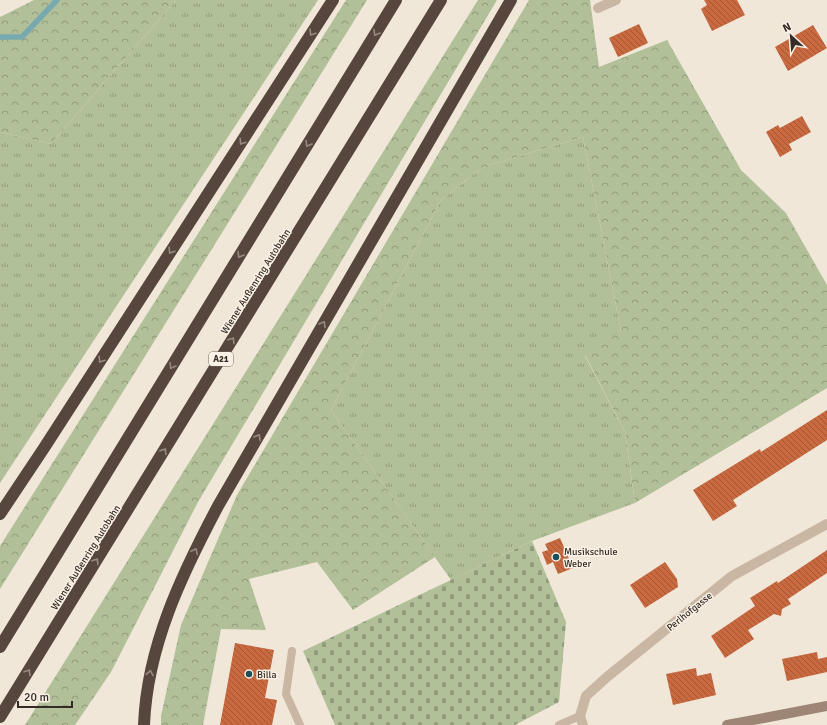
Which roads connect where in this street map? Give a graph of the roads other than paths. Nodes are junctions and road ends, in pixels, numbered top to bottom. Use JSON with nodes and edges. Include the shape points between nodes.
{"nodes":[{"id":1,"x":333,"y":0,"type":"edge"},
{"id":2,"x":396,"y":0,"type":"edge"},
{"id":3,"x":441,"y":0,"type":"edge"},
{"id":4,"x":511,"y":0,"type":"edge"},
{"id":5,"x":616,"y":0,"type":"edge"},
{"id":6,"x":598,"y":8,"type":"dead end"},
{"id":7,"x":0,"y":514,"type":"edge"},
{"id":8,"x":827,"y":524,"type":"edge"},
{"id":9,"x":0,"y":647,"type":"edge"},
{"id":10,"x":292,"y":651,"type":"dead end"},
{"id":11,"x":827,"y":706,"type":"edge"},
{"id":12,"x":0,"y":717,"type":"edge"},
{"id":13,"x":581,"y":721,"type":"edge"},
{"id":14,"x":767,"y":721,"type":"edge"},
{"id":15,"x":144,"y":725,"type":"edge"},
{"id":16,"x":300,"y":725,"type":"edge"},
{"id":17,"x":559,"y":725,"type":"edge"},
{"id":18,"x":727,"y":725,"type":"edge"}],
"edges":[{"from":1,"to":7,"type":"highway","one_way":true},
{"from":2,"to":9,"type":"highway","one_way":true},
{"from":12,"to":3,"type":"highway","name":"Wiener Außenring Autobahn","number":"A21","one_way":true},
{"from":15,"to":4,"type":"highway","one_way":true,"via":[[151,667],[182,576],[222,499]]},
{"from":5,"to":6,"type":"street"},
{"from":8,"to":13,"type":"street","name":"Perlhofgasse","via":[[732,576],[586,696]]},
{"from":10,"to":16,"type":"lane","via":[[286,694]]},
{"from":11,"to":14,"type":"main road"},
{"from":13,"to":17,"type":"lane"},
{"from":14,"to":18,"type":"main road"}]}
